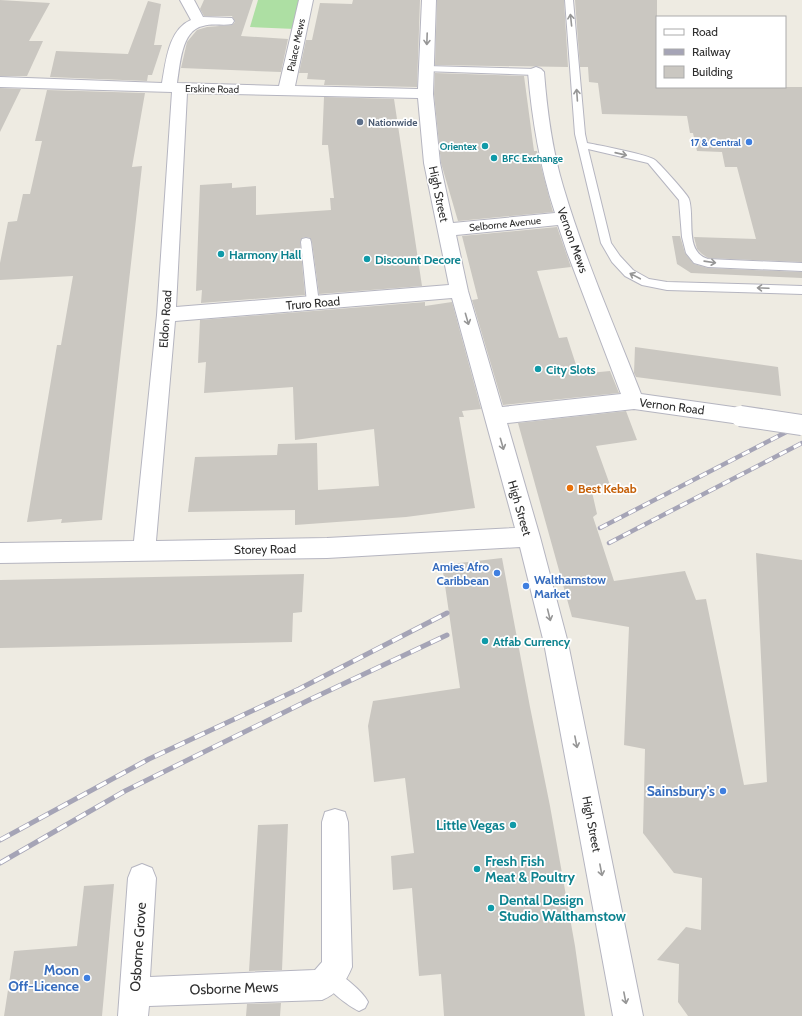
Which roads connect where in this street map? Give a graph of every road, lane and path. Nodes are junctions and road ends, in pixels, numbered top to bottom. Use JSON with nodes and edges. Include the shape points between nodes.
{"nodes":[{"id":1,"x":188,"y":0,"type":"edge"},
{"id":2,"x":306,"y":0,"type":"edge"},
{"id":3,"x":429,"y":0,"type":"edge"},
{"id":4,"x":569,"y":0,"type":"edge"},
{"id":5,"x":227,"y":21,"type":"dead end"},
{"id":6,"x":198,"y":22,"type":"junction"},
{"id":7,"x":426,"y":69,"type":"junction"},
{"id":8,"x":536,"y":72,"type":"joint"},
{"id":9,"x":0,"y":82,"type":"edge"},
{"id":10,"x":175,"y":88,"type":"junction"},
{"id":11,"x":286,"y":91,"type":"junction"},
{"id":12,"x":425,"y":94,"type":"junction"},
{"id":13,"x":583,"y":145,"type":"junction"},
{"id":14,"x":564,"y":218,"type":"junction"},
{"id":15,"x":446,"y":230,"type":"junction"},
{"id":16,"x":306,"y":242,"type":"dead end"},
{"id":17,"x":802,"y":267,"type":"edge"},
{"id":18,"x":802,"y":290,"type":"edge"},
{"id":19,"x":459,"y":291,"type":"junction"},
{"id":20,"x":313,"y":303,"type":"junction"},
{"id":21,"x":166,"y":315,"type":"junction"},
{"id":22,"x":634,"y":401,"type":"junction"},
{"id":23,"x":503,"y":415,"type":"junction"},
{"id":24,"x":802,"y":425,"type":"edge"},
{"id":25,"x":529,"y":537,"type":"junction"},
{"id":26,"x":144,"y":550,"type":"junction"},
{"id":27,"x":0,"y":553,"type":"edge"},
{"id":28,"x":335,"y":822,"type":"dead end"},
{"id":29,"x":142,"y":878,"type":"dead end"},
{"id":30,"x":329,"y":977,"type":"junction"},
{"id":31,"x":359,"y":1002,"type":"dead end"},
{"id":32,"x":134,"y":1004,"type":"edge"},
{"id":33,"x":628,"y":1016,"type":"edge"}],
"edges":[{"from":1,"to":6,"type":"street"},
{"from":2,"to":11,"type":"street","name":"Palace Mews"},
{"from":3,"to":7,"type":"street","name":"High Street","one_way":true},
{"from":13,"to":4,"type":"lane","one_way":true},
{"from":5,"to":6,"type":"street"},
{"from":6,"to":10,"type":"street","name":"Eldon Road","via":[[186,29],[180,40]]},
{"from":7,"to":8,"type":"lane"},
{"from":7,"to":12,"type":"street","name":"High Street"},
{"from":8,"to":14,"type":"street","name":"Vernon Mews","via":[[539,110],[554,185]]},
{"from":9,"to":10,"type":"street","name":"Erskine Road"},
{"from":10,"to":11,"type":"street","name":"Erskine Road"},
{"from":10,"to":21,"type":"street","name":"Eldon Road"},
{"from":11,"to":12,"type":"street","name":"Erskine Road"},
{"from":12,"to":15,"type":"street","name":"High Street","via":[[432,163]]},
{"from":13,"to":17,"type":"lane","one_way":true,"via":[[651,161],[684,199],[687,237],[691,253],[698,260],[708,263]]},
{"from":18,"to":13,"type":"lane","one_way":true,"via":[[667,286],[646,282],[628,272],[606,243]]},
{"from":14,"to":15,"type":"street","name":"Selborne Avenue"},
{"from":14,"to":22,"type":"street","name":"Vernon Mews"},
{"from":15,"to":19,"type":"street","name":"High Street"},
{"from":16,"to":20,"type":"lane"},
{"from":19,"to":20,"type":"street","name":"Truro Road"},
{"from":19,"to":23,"type":"street","name":"High Street","one_way":true},
{"from":20,"to":21,"type":"street","name":"Truro Road"},
{"from":21,"to":26,"type":"street","name":"Eldon Road"},
{"from":22,"to":23,"type":"street","name":"Vernon Road"},
{"from":22,"to":24,"type":"street","name":"Vernon Road","bridge":true},
{"from":23,"to":25,"type":"street","name":"High Street","one_way":true},
{"from":25,"to":26,"type":"street","name":"Storey Road","via":[[327,548]]},
{"from":25,"to":33,"type":"street","name":"High Street","one_way":true,"via":[[556,643]]},
{"from":26,"to":27,"type":"street","name":"Storey Road"},
{"from":28,"to":30,"type":"street","via":[[337,967]]},
{"from":29,"to":32,"type":"street","name":"Osborne Grove"},
{"from":30,"to":31,"type":"lane"},
{"from":30,"to":32,"type":"street","name":"Osborne Mews","via":[[322,985]]}]}
